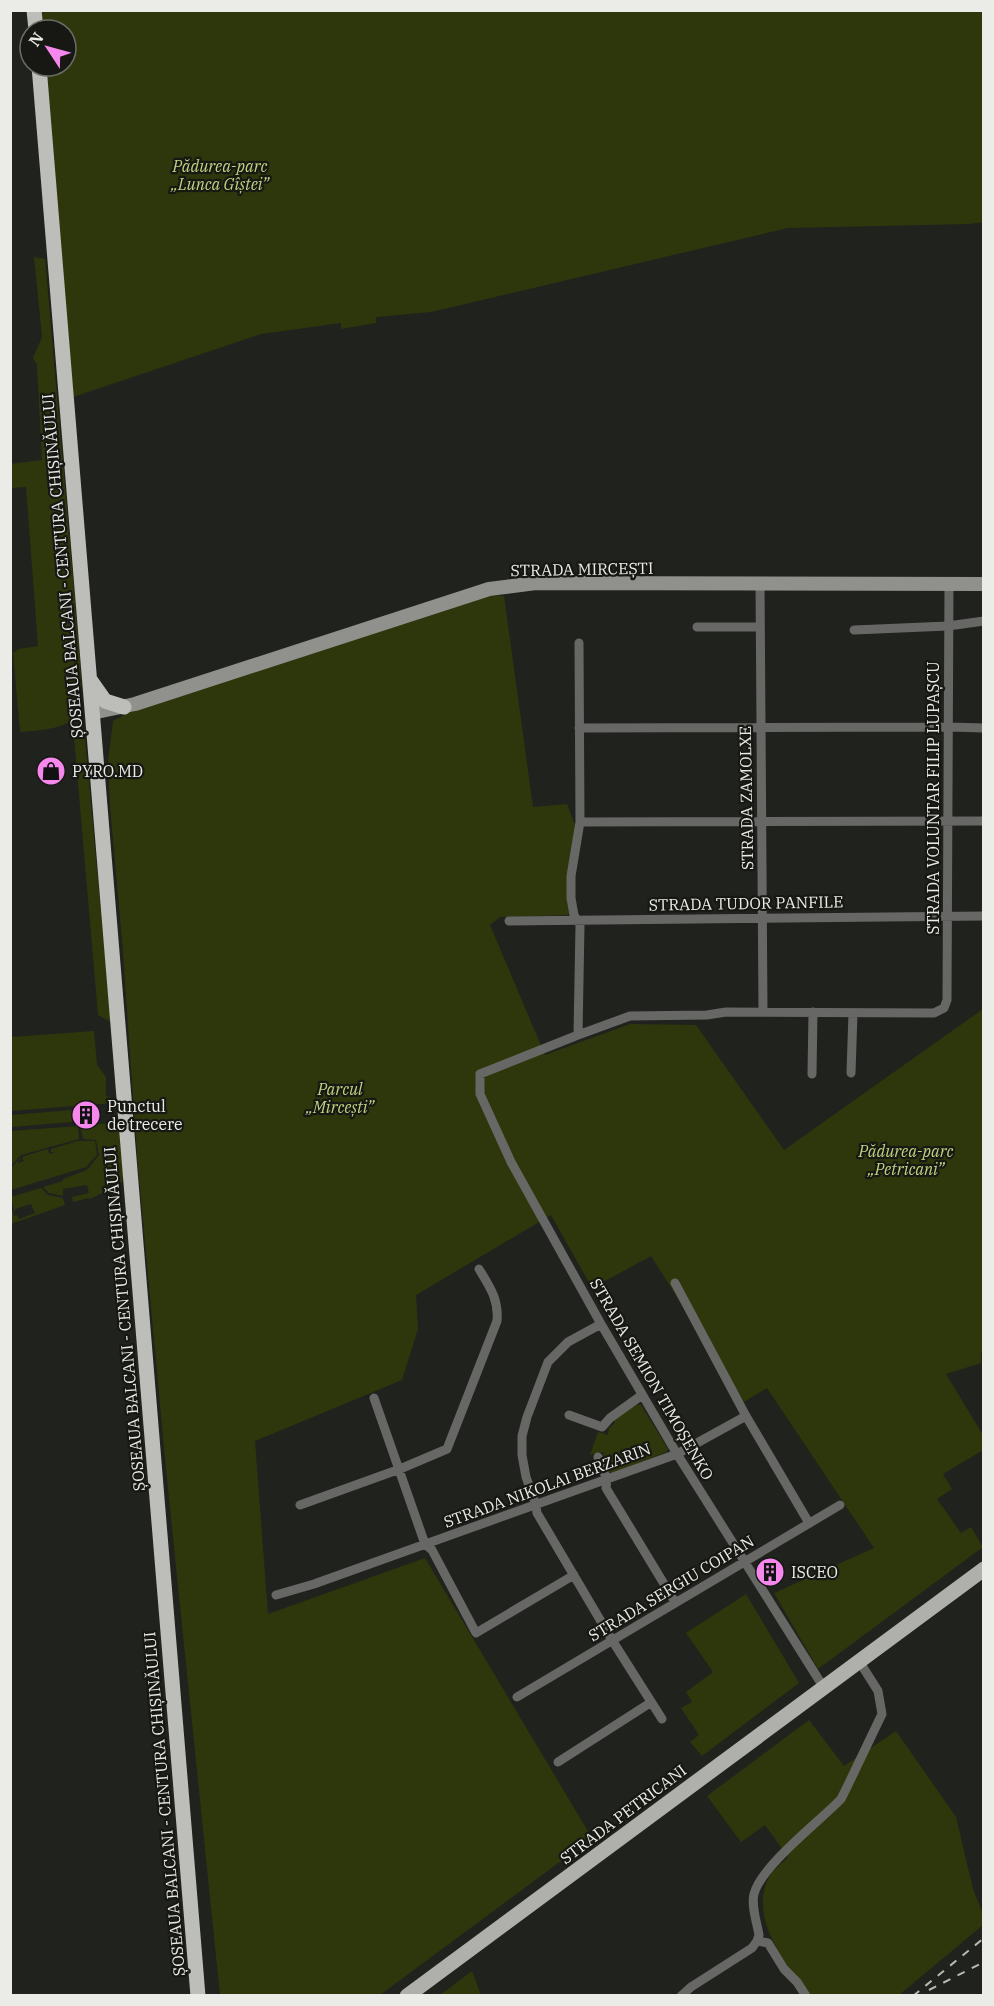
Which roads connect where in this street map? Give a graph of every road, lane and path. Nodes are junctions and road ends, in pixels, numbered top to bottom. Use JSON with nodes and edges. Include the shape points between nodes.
{"nodes":[{"id":1,"x":40,"y":78,"type":"edge"},
{"id":2,"x":760,"y":583,"type":"junction"},
{"id":3,"x":949,"y":584,"type":"junction"},
{"id":4,"x":984,"y":584,"type":"edge"},
{"id":5,"x":984,"y":621,"type":"edge"},
{"id":6,"x":948,"y":626,"type":"junction"},
{"id":7,"x":697,"y":627,"type":"dead end"},
{"id":8,"x":760,"y":627,"type":"junction"},
{"id":9,"x":854,"y":630,"type":"dead end"},
{"id":10,"x":579,"y":643,"type":"dead end"},
{"id":11,"x":90,"y":679,"type":"junction"},
{"id":12,"x":124,"y":707,"type":"junction"},
{"id":13,"x":92,"y":713,"type":"junction"},
{"id":14,"x":760,"y":727,"type":"junction"},
{"id":15,"x":949,"y":727,"type":"junction"},
{"id":16,"x":579,"y":728,"type":"junction"},
{"id":17,"x":984,"y":728,"type":"edge"},
{"id":18,"x":984,"y":821,"type":"edge"},
{"id":19,"x":580,"y":822,"type":"junction"},
{"id":20,"x":762,"y":822,"type":"junction"},
{"id":21,"x":948,"y":822,"type":"junction"},
{"id":22,"x":948,"y":916,"type":"junction"},
{"id":23,"x":984,"y":916,"type":"edge"},
{"id":24,"x":762,"y":917,"type":"junction"},
{"id":25,"x":577,"y":920,"type":"junction"},
{"id":26,"x":509,"y":921,"type":"dead end"},
{"id":27,"x":763,"y":1011,"type":"junction"},
{"id":28,"x":813,"y":1012,"type":"junction"},
{"id":29,"x":853,"y":1013,"type":"junction"},
{"id":30,"x":578,"y":1035,"type":"junction"},
{"id":31,"x":851,"y":1073,"type":"dead end"},
{"id":32,"x":812,"y":1074,"type":"dead end"},
{"id":33,"x":479,"y":1269,"type":"dead end"},
{"id":34,"x":675,"y":1283,"type":"dead end"},
{"id":35,"x":601,"y":1324,"type":"junction"},
{"id":36,"x":642,"y":1395,"type":"junction"},
{"id":37,"x":374,"y":1398,"type":"dead end"},
{"id":38,"x":569,"y":1415,"type":"dead end"},
{"id":39,"x":746,"y":1416,"type":"junction"},
{"id":40,"x":677,"y":1454,"type":"junction"},
{"id":41,"x":598,"y":1457,"type":"dead end"},
{"id":42,"x":400,"y":1469,"type":"junction"},
{"id":43,"x":607,"y":1480,"type":"junction"},
{"id":44,"x":536,"y":1504,"type":"junction"},
{"id":45,"x":300,"y":1505,"type":"dead end"},
{"id":46,"x":840,"y":1505,"type":"dead end"},
{"id":47,"x":809,"y":1523,"type":"junction"},
{"id":48,"x":425,"y":1544,"type":"junction"},
{"id":49,"x":744,"y":1562,"type":"junction"},
{"id":50,"x":984,"y":1569,"type":"edge"},
{"id":51,"x":574,"y":1575,"type":"junction"},
{"id":52,"x":276,"y":1595,"type":"dead end"},
{"id":53,"x":675,"y":1602,"type":"junction"},
{"id":54,"x":612,"y":1640,"type":"junction"},
{"id":55,"x":859,"y":1661,"type":"junction"},
{"id":56,"x":824,"y":1688,"type":"junction"},
{"id":57,"x":517,"y":1697,"type":"dead end"},
{"id":58,"x":650,"y":1703,"type":"junction"},
{"id":59,"x":662,"y":1719,"type":"dead end"},
{"id":60,"x":558,"y":1762,"type":"dead end"},
{"id":61,"x":758,"y":1941,"type":"junction"},
{"id":62,"x":198,"y":1995,"type":"edge"},
{"id":63,"x":407,"y":1995,"type":"edge"},
{"id":64,"x":681,"y":1995,"type":"edge"},
{"id":65,"x":806,"y":1995,"type":"edge"}],
"edges":[{"from":1,"to":11,"type":"highway","name":"ȘOSEAUA BALCANI - CENTURA CHIȘINĂULUI"},
{"from":2,"to":3,"type":"main road","name":"STRADA MIRCEȘTI"},
{"from":2,"to":8,"type":"street","name":"STRADA ZAMOLXE"},
{"from":2,"to":12,"type":"main road","name":"STRADA MIRCEȘTI","via":[[536,583],[489,589]]},
{"from":3,"to":4,"type":"main road","name":"STRADA MIRCEȘTI"},
{"from":3,"to":6,"type":"street","name":"STRADA VOLUNTAR FILIP LUPAȘCU"},
{"from":5,"to":6,"type":"street"},
{"from":6,"to":9,"type":"street"},
{"from":6,"to":15,"type":"street","name":"STRADA VOLUNTAR FILIP LUPAȘCU"},
{"from":7,"to":8,"type":"street"},
{"from":8,"to":14,"type":"street","name":"STRADA ZAMOLXE"},
{"from":10,"to":16,"type":"street"},
{"from":11,"to":12,"type":"highway","via":[[105,701]]},
{"from":11,"to":13,"type":"highway","name":"ȘOSEAUA BALCANI - CENTURA CHIȘINĂULUI"},
{"from":12,"to":13,"type":"main road","name":"STRADA MIRCEȘTI"},
{"from":13,"to":62,"type":"highway","name":"ȘOSEAUA BALCANI - CENTURA CHIȘINĂULUI"},
{"from":14,"to":15,"type":"street"},
{"from":14,"to":16,"type":"street"},
{"from":14,"to":20,"type":"street","name":"STRADA ZAMOLXE"},
{"from":15,"to":17,"type":"street"},
{"from":15,"to":21,"type":"street","name":"STRADA VOLUNTAR FILIP LUPAȘCU"},
{"from":16,"to":19,"type":"street"},
{"from":18,"to":21,"type":"street"},
{"from":19,"to":20,"type":"street"},
{"from":19,"to":25,"type":"street","via":[[571,876]]},
{"from":20,"to":21,"type":"street"},
{"from":20,"to":24,"type":"street","name":"STRADA ZAMOLXE"},
{"from":21,"to":22,"type":"street","name":"STRADA VOLUNTAR FILIP LUPAȘCU"},
{"from":22,"to":23,"type":"street","name":"STRADA TUDOR PANFILE"},
{"from":22,"to":24,"type":"street","name":"STRADA TUDOR PANFILE"},
{"from":22,"to":29,"type":"street","name":"STRADA VOLUNTAR FILIP LUPAȘCU","via":[[947,1000],[941,1010]]},
{"from":24,"to":25,"type":"street","name":"STRADA TUDOR PANFILE"},
{"from":24,"to":27,"type":"street","name":"STRADA ZAMOLXE"},
{"from":25,"to":26,"type":"street","name":"STRADA TUDOR PANFILE"},
{"from":25,"to":30,"type":"street"},
{"from":27,"to":28,"type":"street"},
{"from":27,"to":30,"type":"street","via":[[630,1016]]},
{"from":28,"to":29,"type":"street"},
{"from":28,"to":32,"type":"street"},
{"from":29,"to":31,"type":"street"},
{"from":30,"to":35,"type":"street","name":"STRADA SEMION TIMOȘENKO","via":[[480,1074],[480,1094],[511,1162]]},
{"from":33,"to":42,"type":"street","via":[[497,1300],[497,1321],[447,1449]]},
{"from":34,"to":39,"type":"street"},
{"from":35,"to":36,"type":"street","name":"STRADA SEMION TIMOȘENKO"},
{"from":35,"to":44,"type":"street","via":[[568,1342],[548,1362],[527,1417],[522,1436],[523,1468]]},
{"from":36,"to":38,"type":"street","via":[[602,1427]]},
{"from":36,"to":40,"type":"street","name":"STRADA SEMION TIMOȘENKO"},
{"from":37,"to":42,"type":"street"},
{"from":39,"to":40,"type":"street","name":"STRADA NIKOLAI BERZARIN"},
{"from":39,"to":47,"type":"street"},
{"from":40,"to":43,"type":"street","name":"STRADA NIKOLAI BERZARIN"},
{"from":40,"to":49,"type":"street","name":"STRADA SEMION TIMOȘENKO"},
{"from":41,"to":43,"type":"street"},
{"from":42,"to":45,"type":"street"},
{"from":42,"to":48,"type":"street"},
{"from":43,"to":44,"type":"street","name":"STRADA NIKOLAI BERZARIN"},
{"from":43,"to":53,"type":"street","via":[[606,1488]]},
{"from":44,"to":48,"type":"street","name":"STRADA NIKOLAI BERZARIN"},
{"from":44,"to":51,"type":"street","via":[[537,1513]]},
{"from":46,"to":47,"type":"street","name":"STRADA SERGIU COIPAN"},
{"from":47,"to":49,"type":"street","name":"STRADA SERGIU COIPAN"},
{"from":48,"to":51,"type":"street","via":[[432,1550],[476,1633]]},
{"from":48,"to":52,"type":"street","name":"STRADA NIKOLAI BERZARIN"},
{"from":49,"to":53,"type":"street","name":"STRADA SERGIU COIPAN"},
{"from":49,"to":56,"type":"street","name":"STRADA SEMION TIMOȘENKO"},
{"from":50,"to":55,"type":"main road","name":"STRADA PETRICANI"},
{"from":51,"to":54,"type":"street"},
{"from":53,"to":54,"type":"street","name":"STRADA SERGIU COIPAN"},
{"from":54,"to":57,"type":"street","name":"STRADA SERGIU COIPAN"},
{"from":54,"to":58,"type":"street"},
{"from":55,"to":56,"type":"main road","name":"STRADA PETRICANI"},
{"from":55,"to":61,"type":"street","via":[[878,1691],[882,1714],[841,1799],[776,1862],[759,1884],[754,1895]]},
{"from":56,"to":63,"type":"main road","name":"STRADA PETRICANI"},
{"from":58,"to":59,"type":"street"},
{"from":58,"to":60,"type":"street"},
{"from":61,"to":64,"type":"street"},
{"from":61,"to":65,"type":"street","via":[[768,1943]]}]}
